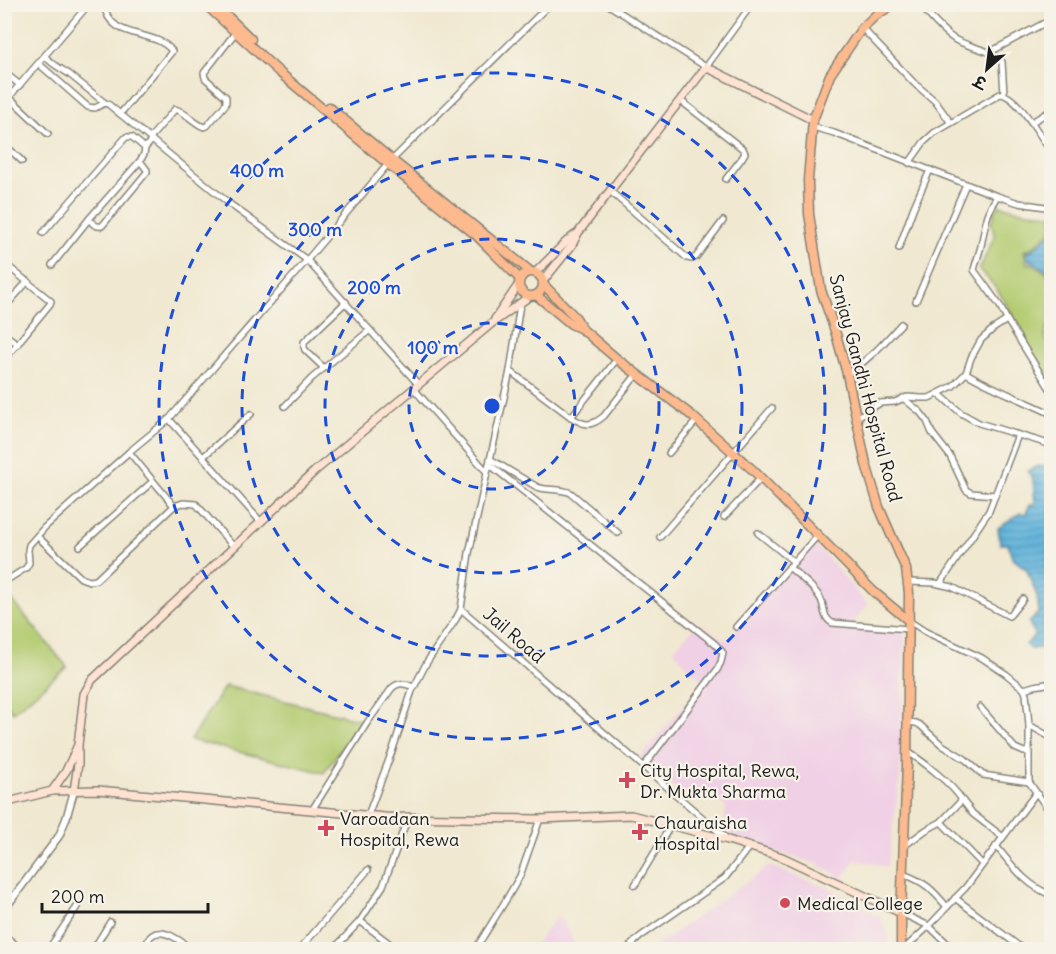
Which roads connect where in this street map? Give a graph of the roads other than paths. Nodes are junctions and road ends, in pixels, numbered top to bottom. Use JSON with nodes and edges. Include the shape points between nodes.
{"nodes":[{"id":1,"x":89,"y":4,"type":"edge"},
{"id":2,"x":104,"y":4,"type":"edge"},
{"id":3,"x":205,"y":4,"type":"edge"},
{"id":4,"x":214,"y":4,"type":"edge"},
{"id":5,"x":550,"y":4,"type":"edge"},
{"id":6,"x":607,"y":4,"type":"edge"},
{"id":7,"x":752,"y":4,"type":"edge"},
{"id":8,"x":894,"y":4,"type":"edge"},
{"id":9,"x":919,"y":4,"type":"edge"},
{"id":10,"x":1052,"y":19,"type":"edge"},
{"id":11,"x":862,"y":28,"type":"junction"},
{"id":12,"x":235,"y":33,"type":"junction"},
{"id":13,"x":990,"y":52,"type":"junction"},
{"id":14,"x":45,"y":57,"type":"junction"},
{"id":15,"x":39,"y":64,"type":"junction"},
{"id":16,"x":706,"y":67,"type":"junction"},
{"id":17,"x":4,"y":72,"type":"edge"},
{"id":18,"x":20,"y":85,"type":"junction"},
{"id":19,"x":1004,"y":94,"type":"junction"},
{"id":20,"x":7,"y":100,"type":"edge"},
{"id":21,"x":681,"y":101,"type":"junction"},
{"id":22,"x":105,"y":102,"type":"junction"},
{"id":23,"x":1052,"y":111,"type":"edge"},
{"id":24,"x":120,"y":114,"type":"junction"},
{"id":25,"x":1032,"y":122,"type":"junction"},
{"id":26,"x":813,"y":123,"type":"junction"},
{"id":27,"x":951,"y":123,"type":"junction"},
{"id":28,"x":48,"y":134,"type":"dead end"},
{"id":29,"x":151,"y":139,"type":"junction"},
{"id":30,"x":4,"y":144,"type":"edge"},
{"id":31,"x":145,"y":148,"type":"junction"},
{"id":32,"x":1052,"y":154,"type":"edge"},
{"id":33,"x":22,"y":161,"type":"dead end"},
{"id":34,"x":140,"y":161,"type":"junction"},
{"id":35,"x":390,"y":162,"type":"junction"},
{"id":36,"x":909,"y":163,"type":"junction"},
{"id":37,"x":930,"y":171,"type":"junction"},
{"id":38,"x":726,"y":179,"type":"dead end"},
{"id":39,"x":966,"y":184,"type":"junction"},
{"id":40,"x":610,"y":191,"type":"junction"},
{"id":41,"x":997,"y":196,"type":"junction"},
{"id":42,"x":1052,"y":208,"type":"edge"},
{"id":43,"x":89,"y":219,"type":"junction"},
{"id":44,"x":723,"y":221,"type":"dead end"},
{"id":45,"x":43,"y":233,"type":"dead end"},
{"id":46,"x":578,"y":233,"type":"junction"},
{"id":47,"x":899,"y":248,"type":"dead end"},
{"id":48,"x":307,"y":261,"type":"junction"},
{"id":49,"x":4,"y":263,"type":"edge"},
{"id":50,"x":52,"y":265,"type":"dead end"},
{"id":51,"x":533,"y":272,"type":"junction"},
{"id":52,"x":28,"y":281,"type":"junction"},
{"id":53,"x":519,"y":281,"type":"junction"},
{"id":54,"x":544,"y":283,"type":"junction"},
{"id":55,"x":533,"y":296,"type":"junction"},
{"id":56,"x":346,"y":302,"type":"junction"},
{"id":57,"x":916,"y":302,"type":"dead end"},
{"id":58,"x":520,"y":304,"type":"junction"},
{"id":59,"x":4,"y":308,"type":"edge"},
{"id":60,"x":1007,"y":320,"type":"junction"},
{"id":61,"x":491,"y":324,"type":"junction"},
{"id":62,"x":901,"y":324,"type":"dead end"},
{"id":63,"x":582,"y":329,"type":"junction"},
{"id":64,"x":370,"y":330,"type":"junction"},
{"id":65,"x":4,"y":334,"type":"edge"},
{"id":66,"x":18,"y":344,"type":"junction"},
{"id":67,"x":617,"y":359,"type":"junction"},
{"id":68,"x":4,"y":360,"type":"edge"},
{"id":69,"x":324,"y":368,"type":"junction"},
{"id":70,"x":510,"y":371,"type":"junction"},
{"id":71,"x":966,"y":373,"type":"junction"},
{"id":72,"x":637,"y":374,"type":"junction"},
{"id":73,"x":847,"y":374,"type":"junction"},
{"id":74,"x":416,"y":387,"type":"junction"},
{"id":75,"x":1052,"y":392,"type":"edge"},
{"id":76,"x":939,"y":394,"type":"junction"},
{"id":77,"x":903,"y":398,"type":"junction"},
{"id":78,"x":1052,"y":405,"type":"edge"},
{"id":79,"x":285,"y":406,"type":"dead end"},
{"id":80,"x":772,"y":408,"type":"dead end"},
{"id":81,"x":1050,"y":413,"type":"edge"},
{"id":82,"x":251,"y":414,"type":"dead end"},
{"id":83,"x":571,"y":417,"type":"junction"},
{"id":84,"x":856,"y":418,"type":"junction"},
{"id":85,"x":169,"y":419,"type":"junction"},
{"id":86,"x":697,"y":420,"type":"junction"},
{"id":87,"x":1018,"y":435,"type":"junction"},
{"id":88,"x":1052,"y":445,"type":"edge"},
{"id":89,"x":129,"y":452,"type":"junction"},
{"id":90,"x":669,"y":453,"type":"dead end"},
{"id":91,"x":734,"y":453,"type":"junction"},
{"id":92,"x":203,"y":457,"type":"junction"},
{"id":93,"x":489,"y":461,"type":"junction"},
{"id":94,"x":487,"y":472,"type":"junction"},
{"id":95,"x":761,"y":478,"type":"junction"},
{"id":96,"x":153,"y":481,"type":"junction"},
{"id":97,"x":995,"y":495,"type":"junction"},
{"id":98,"x":174,"y":506,"type":"junction"},
{"id":99,"x":724,"y":517,"type":"dead end"},
{"id":100,"x":261,"y":522,"type":"junction"},
{"id":101,"x":758,"y":532,"type":"dead end"},
{"id":102,"x":618,"y":533,"type":"dead end"},
{"id":103,"x":818,"y":535,"type":"junction"},
{"id":104,"x":37,"y":536,"type":"junction"},
{"id":105,"x":660,"y":537,"type":"dead end"},
{"id":106,"x":80,"y":546,"type":"dead end"},
{"id":107,"x":234,"y":547,"type":"junction"},
{"id":108,"x":794,"y":562,"type":"junction"},
{"id":109,"x":789,"y":567,"type":"junction"},
{"id":110,"x":4,"y":582,"type":"edge"},
{"id":111,"x":908,"y":582,"type":"junction"},
{"id":112,"x":940,"y":584,"type":"junction"},
{"id":113,"x":1023,"y":599,"type":"dead end"},
{"id":114,"x":461,"y":609,"type":"junction"},
{"id":115,"x":909,"y":625,"type":"junction"},
{"id":116,"x":736,"y":627,"type":"dead end"},
{"id":117,"x":1052,"y":683,"type":"edge"},
{"id":118,"x":414,"y":687,"type":"junction"},
{"id":119,"x":1024,"y":689,"type":"junction"},
{"id":120,"x":980,"y":708,"type":"dead end"},
{"id":121,"x":908,"y":722,"type":"junction"},
{"id":122,"x":1029,"y":725,"type":"junction"},
{"id":123,"x":1052,"y":738,"type":"edge"},
{"id":124,"x":78,"y":745,"type":"junction"},
{"id":125,"x":1029,"y":751,"type":"junction"},
{"id":126,"x":908,"y":752,"type":"junction"},
{"id":127,"x":644,"y":766,"type":"junction"},
{"id":128,"x":1029,"y":782,"type":"junction"},
{"id":129,"x":74,"y":790,"type":"junction"},
{"id":130,"x":52,"y":791,"type":"junction"},
{"id":131,"x":1036,"y":793,"type":"junction"},
{"id":132,"x":962,"y":800,"type":"junction"},
{"id":133,"x":4,"y":803,"type":"edge"},
{"id":134,"x":312,"y":810,"type":"junction"},
{"id":135,"x":368,"y":815,"type":"junction"},
{"id":136,"x":1052,"y":815,"type":"edge"},
{"id":137,"x":408,"y":817,"type":"junction"},
{"id":138,"x":540,"y":819,"type":"junction"},
{"id":139,"x":941,"y":822,"type":"junction"},
{"id":140,"x":671,"y":825,"type":"junction"},
{"id":141,"x":1003,"y":837,"type":"junction"},
{"id":142,"x":728,"y":840,"type":"junction"},
{"id":143,"x":904,"y":846,"type":"junction"},
{"id":144,"x":996,"y":846,"type":"junction"},
{"id":145,"x":749,"y":847,"type":"junction"},
{"id":146,"x":982,"y":864,"type":"junction"},
{"id":147,"x":368,"y":870,"type":"dead end"},
{"id":148,"x":903,"y":874,"type":"junction"},
{"id":149,"x":635,"y":885,"type":"dead end"},
{"id":150,"x":1052,"y":895,"type":"edge"},
{"id":151,"x":955,"y":898,"type":"junction"},
{"id":152,"x":78,"y":907,"type":"dead end"},
{"id":153,"x":947,"y":907,"type":"junction"},
{"id":154,"x":4,"y":910,"type":"edge"},
{"id":155,"x":901,"y":913,"type":"junction"},
{"id":156,"x":360,"y":921,"type":"junction"},
{"id":157,"x":110,"y":922,"type":"dead end"},
{"id":158,"x":929,"y":926,"type":"junction"},
{"id":159,"x":4,"y":935,"type":"edge"},
{"id":160,"x":1052,"y":939,"type":"edge"},
{"id":161,"x":22,"y":950,"type":"edge"},
{"id":162,"x":48,"y":950,"type":"edge"},
{"id":163,"x":93,"y":950,"type":"edge"},
{"id":164,"x":144,"y":950,"type":"edge"},
{"id":165,"x":191,"y":950,"type":"edge"},
{"id":166,"x":299,"y":950,"type":"edge"},
{"id":167,"x":333,"y":950,"type":"edge"},
{"id":168,"x":398,"y":950,"type":"edge"},
{"id":169,"x":475,"y":950,"type":"edge"},
{"id":170,"x":629,"y":950,"type":"edge"},
{"id":171,"x":902,"y":950,"type":"edge"},
{"id":172,"x":954,"y":950,"type":"edge"},
{"id":173,"x":1024,"y":950,"type":"edge"},
{"id":174,"x":1047,"y":950,"type":"edge"}],
"edges":[{"from":1,"to":14,"type":"street"},
{"from":2,"to":24,"type":"street","via":[[115,24],[134,35],[160,41],[172,51]]},
{"from":3,"to":12,"type":"main road"},
{"from":4,"to":35,"type":"main road"},
{"from":5,"to":35,"type":"street"},
{"from":6,"to":16,"type":"street"},
{"from":7,"to":16,"type":"street"},
{"from":8,"to":11,"type":"main road","name":"Sanjay Gandhi Hospital Road"},
{"from":9,"to":13,"type":"street","via":[[944,32]]},
{"from":10,"to":13,"type":"street"},
{"from":11,"to":26,"type":"main road","name":"Sanjay Gandhi Hospital Road","via":[[830,75]]},
{"from":11,"to":27,"type":"street","via":[[931,96]]},
{"from":12,"to":29,"type":"street","via":[[204,74],[226,96],[225,105],[204,127],[175,109]]},
{"from":12,"to":35,"type":"main road"},
{"from":13,"to":19,"type":"street","via":[[1002,62]]},
{"from":14,"to":15,"type":"street"},
{"from":14,"to":22,"type":"street"},
{"from":15,"to":18,"type":"street"},
{"from":15,"to":22,"type":"street","via":[[88,107]]},
{"from":16,"to":21,"type":"main road"},
{"from":16,"to":26,"type":"main road"},
{"from":17,"to":18,"type":"street"},
{"from":18,"to":20,"type":"street"},
{"from":19,"to":25,"type":"street"},
{"from":19,"to":27,"type":"street"},
{"from":20,"to":28,"type":"street"},
{"from":21,"to":38,"type":"street","via":[[743,149],[745,153]]},
{"from":21,"to":40,"type":"main road"},
{"from":22,"to":24,"type":"street"},
{"from":23,"to":25,"type":"street"},
{"from":24,"to":29,"type":"street"},
{"from":25,"to":32,"type":"street"},
{"from":26,"to":36,"type":"street"},
{"from":26,"to":73,"type":"main road","name":"Sanjay Gandhi Hospital Road","via":[[809,214],[821,290]]},
{"from":27,"to":36,"type":"street","via":[[924,142]]},
{"from":29,"to":31,"type":"street"},
{"from":29,"to":48,"type":"street"},
{"from":30,"to":33,"type":"street"},
{"from":31,"to":34,"type":"street"},
{"from":31,"to":45,"type":"street","via":[[132,137],[126,137]]},
{"from":34,"to":43,"type":"street"},
{"from":34,"to":43,"type":"street","via":[[147,172],[102,226]]},
{"from":35,"to":48,"type":"street"},
{"from":35,"to":51,"type":"main road"},
{"from":35,"to":53,"type":"main road","via":[[477,236]]},
{"from":36,"to":37,"type":"street"},
{"from":37,"to":39,"type":"street"},
{"from":37,"to":47,"type":"street"},
{"from":39,"to":41,"type":"street"},
{"from":39,"to":57,"type":"street"},
{"from":40,"to":44,"type":"street","via":[[687,258],[696,257]]},
{"from":40,"to":46,"type":"main road"},
{"from":41,"to":42,"type":"street"},
{"from":41,"to":60,"type":"street","via":[[986,217],[974,270]]},
{"from":43,"to":50,"type":"street"},
{"from":46,"to":51,"type":"main road"},
{"from":46,"to":54,"type":"main road"},
{"from":48,"to":56,"type":"street"},
{"from":48,"to":85,"type":"street"},
{"from":49,"to":52,"type":"street"},
{"from":51,"to":53,"type":"main road","via":[[524,274]]},
{"from":51,"to":54,"type":"main road"},
{"from":52,"to":59,"type":"street"},
{"from":52,"to":66,"type":"street","via":[[51,301]]},
{"from":53,"to":55,"type":"main road","via":[[521,291]]},
{"from":53,"to":61,"type":"main road"},
{"from":54,"to":55,"type":"main road"},
{"from":54,"to":63,"type":"main road"},
{"from":55,"to":58,"type":"main road"},
{"from":55,"to":63,"type":"main road"},
{"from":56,"to":64,"type":"street"},
{"from":56,"to":69,"type":"street","via":[[304,342],[305,350]]},
{"from":58,"to":61,"type":"main road"},
{"from":58,"to":70,"type":"street","name":"Jail Road"},
{"from":60,"to":71,"type":"street","via":[[981,340]]},
{"from":60,"to":75,"type":"street"},
{"from":61,"to":74,"type":"main road"},
{"from":62,"to":73,"type":"street","via":[[877,351]]},
{"from":63,"to":67,"type":"main road"},
{"from":64,"to":69,"type":"street"},
{"from":64,"to":74,"type":"street"},
{"from":65,"to":66,"type":"street"},
{"from":66,"to":68,"type":"street"},
{"from":67,"to":72,"type":"main road"},
{"from":67,"to":83,"type":"street"},
{"from":69,"to":79,"type":"street"},
{"from":70,"to":83,"type":"street"},
{"from":70,"to":93,"type":"street","name":"Jail Road"},
{"from":71,"to":76,"type":"street"},
{"from":71,"to":81,"type":"street"},
{"from":72,"to":83,"type":"street","via":[[599,420],[586,425]]},
{"from":72,"to":86,"type":"main road"},
{"from":73,"to":84,"type":"main road","name":"Sanjay Gandhi Hospital Road"},
{"from":74,"to":94,"type":"street"},
{"from":74,"to":100,"type":"main road"},
{"from":76,"to":77,"type":"street"},
{"from":76,"to":87,"type":"street","via":[[979,423]]},
{"from":77,"to":84,"type":"street","via":[[880,403]]},
{"from":77,"to":97,"type":"street","via":[[927,421],[966,490]]},
{"from":78,"to":81,"type":"street"},
{"from":80,"to":91,"type":"street"},
{"from":82,"to":92,"type":"street"},
{"from":84,"to":111,"type":"main road","name":"Sanjay Gandhi Hospital Road","via":[[879,507]]},
{"from":85,"to":89,"type":"street"},
{"from":85,"to":92,"type":"street"},
{"from":86,"to":90,"type":"street"},
{"from":86,"to":91,"type":"main road"},
{"from":87,"to":88,"type":"street"},
{"from":87,"to":97,"type":"street"},
{"from":89,"to":96,"type":"street"},
{"from":89,"to":104,"type":"street"},
{"from":91,"to":95,"type":"main road"},
{"from":91,"to":105,"type":"street"},
{"from":92,"to":100,"type":"street"},
{"from":93,"to":94,"type":"street","name":"Jail Road"},
{"from":93,"to":102,"type":"street","via":[[537,487],[571,493]]},
{"from":93,"to":127,"type":"street","via":[[723,653],[717,670]]},
{"from":94,"to":114,"type":"street","name":"Jail Road"},
{"from":95,"to":99,"type":"street"},
{"from":95,"to":103,"type":"main road"},
{"from":96,"to":98,"type":"street"},
{"from":96,"to":106,"type":"street"},
{"from":97,"to":112,"type":"street","via":[[989,511]]},
{"from":98,"to":104,"type":"street","via":[[96,580],[81,578]]},
{"from":98,"to":107,"type":"street","via":[[196,504]]},
{"from":100,"to":107,"type":"main road"},
{"from":101,"to":108,"type":"street"},
{"from":103,"to":108,"type":"street"},
{"from":103,"to":115,"type":"main road"},
{"from":104,"to":110,"type":"street","via":[[28,547],[26,568]]},
{"from":107,"to":124,"type":"main road","via":[[92,680],[84,694]]},
{"from":108,"to":109,"type":"street"},
{"from":109,"to":115,"type":"street","via":[[819,595],[825,617],[832,623]]},
{"from":109,"to":116,"type":"street"},
{"from":111,"to":112,"type":"street"},
{"from":111,"to":115,"type":"main road","name":"Sanjay Gandhi Hospital Road"},
{"from":112,"to":113,"type":"street","via":[[1008,616]]},
{"from":114,"to":118,"type":"street"},
{"from":114,"to":127,"type":"street","name":"Jail Road"},
{"from":115,"to":119,"type":"street","via":[[982,658]]},
{"from":115,"to":121,"type":"main road","name":"Sanjay Gandhi Hospital Road"},
{"from":117,"to":119,"type":"street"},
{"from":118,"to":134,"type":"street","via":[[396,684]]},
{"from":118,"to":135,"type":"street"},
{"from":119,"to":122,"type":"street"},
{"from":120,"to":125,"type":"street","via":[[1015,748]]},
{"from":121,"to":126,"type":"main road","name":"Sanjay Gandhi Hospital Road"},
{"from":121,"to":128,"type":"street","via":[[920,725],[984,775]]},
{"from":122,"to":123,"type":"street"},
{"from":122,"to":125,"type":"street"},
{"from":124,"to":129,"type":"main road"},
{"from":124,"to":130,"type":"main road"},
{"from":125,"to":128,"type":"street"},
{"from":126,"to":132,"type":"street"},
{"from":126,"to":143,"type":"main road","name":"Sanjay Gandhi Hospital Road"},
{"from":127,"to":142,"type":"street","name":"Jail Road"},
{"from":128,"to":131,"type":"street"},
{"from":129,"to":130,"type":"main road"},
{"from":129,"to":134,"type":"main road"},
{"from":129,"to":154,"type":"street","via":[[59,836]]},
{"from":130,"to":133,"type":"main road"},
{"from":131,"to":136,"type":"street"},
{"from":131,"to":141,"type":"street"},
{"from":132,"to":139,"type":"street"},
{"from":132,"to":141,"type":"street","via":[[973,814]]},
{"from":134,"to":135,"type":"main road"},
{"from":135,"to":137,"type":"main road"},
{"from":137,"to":138,"type":"main road"},
{"from":137,"to":156,"type":"street","via":[[382,886]]},
{"from":138,"to":140,"type":"main road","via":[[631,815]]},
{"from":138,"to":169,"type":"street","via":[[520,876]]},
{"from":139,"to":143,"type":"street"},
{"from":139,"to":146,"type":"street"},
{"from":140,"to":142,"type":"main road"},
{"from":140,"to":149,"type":"street"},
{"from":141,"to":144,"type":"street"},
{"from":142,"to":145,"type":"main road"},
{"from":143,"to":148,"type":"main road","name":"Sanjay Gandhi Hospital Road"},
{"from":144,"to":146,"type":"street"},
{"from":144,"to":150,"type":"street","via":[[1027,880]]},
{"from":145,"to":155,"type":"main road","via":[[782,857]]},
{"from":145,"to":170,"type":"street","via":[[725,878],[641,936]]},
{"from":146,"to":151,"type":"street"},
{"from":147,"to":166,"type":"street"},
{"from":148,"to":153,"type":"street","via":[[927,885]]},
{"from":148,"to":155,"type":"main road","name":"Sanjay Gandhi Hospital Road"},
{"from":151,"to":153,"type":"street"},
{"from":151,"to":173,"type":"street"},
{"from":152,"to":162,"type":"street"},
{"from":153,"to":158,"type":"street"},
{"from":155,"to":158,"type":"street"},
{"from":155,"to":171,"type":"main road","name":"Sanjay Gandhi Hospital Road"},
{"from":156,"to":167,"type":"street"},
{"from":156,"to":168,"type":"street"},
{"from":157,"to":163,"type":"street"},
{"from":158,"to":171,"type":"street"},
{"from":158,"to":172,"type":"street"},
{"from":159,"to":161,"type":"street"},
{"from":160,"to":174,"type":"street"},
{"from":164,"to":165,"type":"street","via":[[150,938],[158,934],[174,936]]}]}
